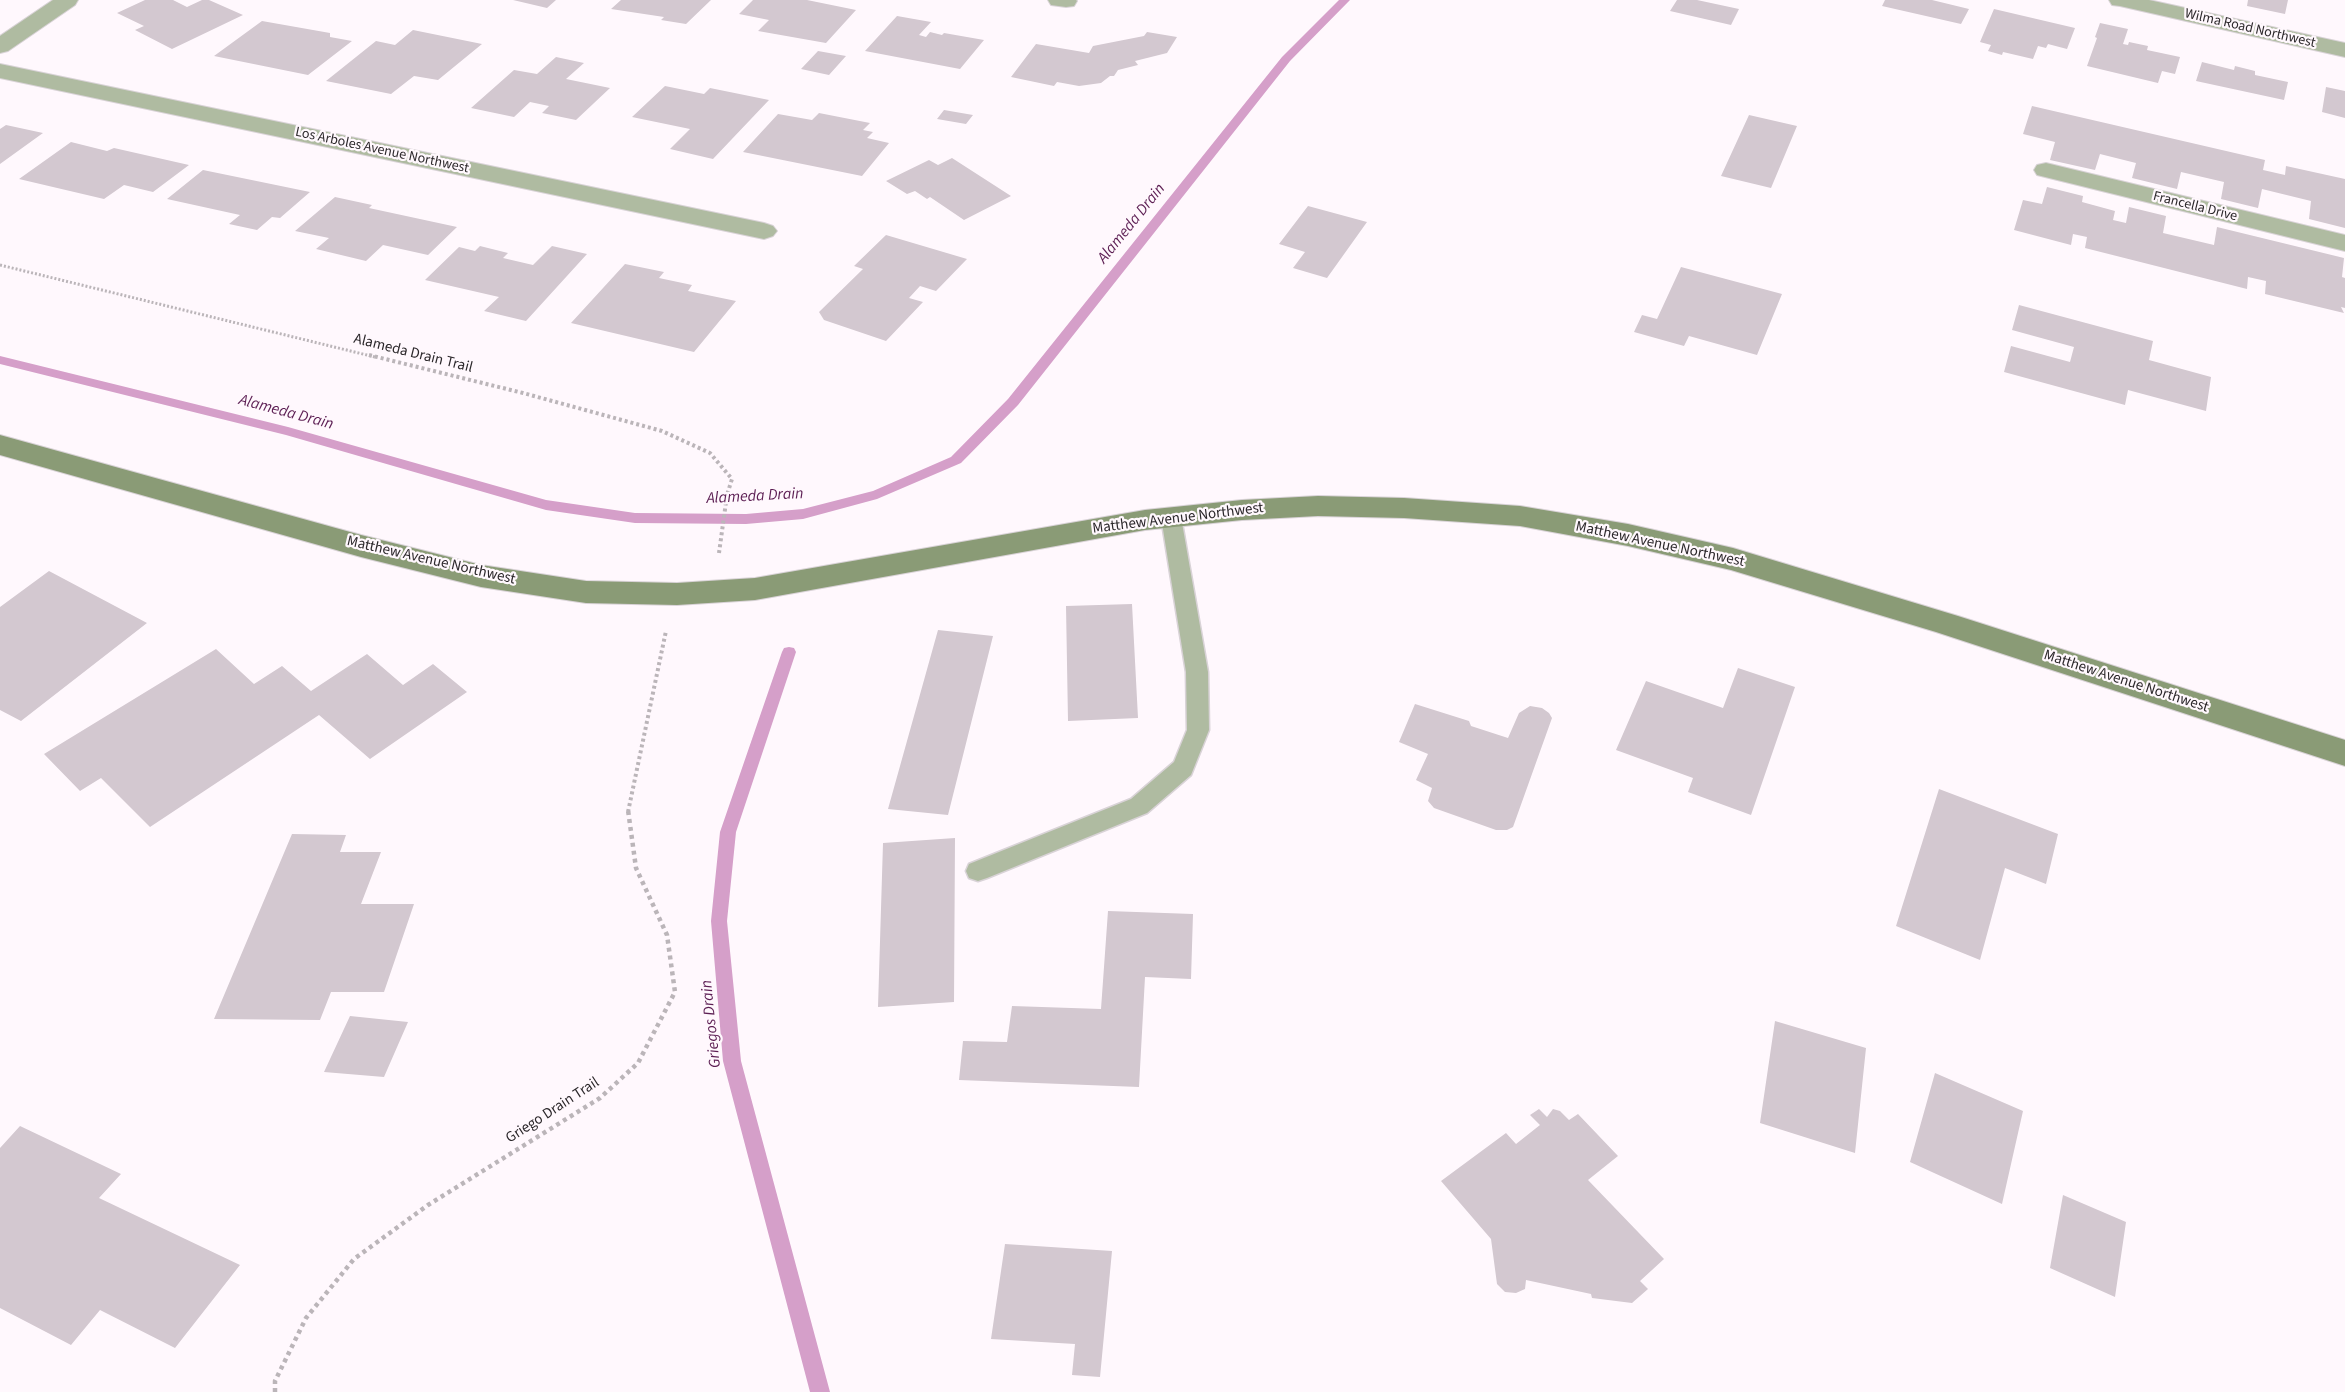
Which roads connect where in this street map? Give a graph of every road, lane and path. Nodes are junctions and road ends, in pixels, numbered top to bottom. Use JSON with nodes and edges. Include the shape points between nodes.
{"nodes":[{"id":1,"x":67,"y":0,"type":"edge"},
{"id":2,"x":2120,"y":0,"type":"edge"},
{"id":3,"x":0,"y":46,"type":"edge"},
{"id":4,"x":2345,"y":50,"type":"edge"},
{"id":5,"x":0,"y":71,"type":"edge"},
{"id":6,"x":2046,"y":170,"type":"dead end"},
{"id":7,"x":764,"y":231,"type":"dead end"},
{"id":8,"x":2345,"y":243,"type":"edge"},
{"id":9,"x":0,"y":265,"type":"edge"},
{"id":10,"x":0,"y":445,"type":"edge"},
{"id":11,"x":1171,"y":517,"type":"junction"},
{"id":12,"x":719,"y":553,"type":"dead end"},
{"id":13,"x":666,"y":633,"type":"dead end"},
{"id":14,"x":2345,"y":753,"type":"edge"},
{"id":15,"x":978,"y":871,"type":"dead end"},
{"id":16,"x":275,"y":1392,"type":"edge"}],
"edges":[{"from":1,"to":3,"type":"street"},
{"from":2,"to":4,"type":"street","name":"Wilma Road Northwest"},
{"from":5,"to":7,"type":"street","name":"Los Arboles Avenue Northwest"},
{"from":6,"to":8,"type":"street","name":"Francella Drive"},
{"from":9,"to":12,"type":"path","name":"Alameda Drain Trail","via":[[662,430],[710,453],[732,479]]},
{"from":10,"to":11,"type":"street","name":"Matthew Avenue Northwest","via":[[361,546],[481,576],[586,592],[677,594],[755,589]]},
{"from":11,"to":14,"type":"street","name":"Matthew Avenue Northwest","via":[[1318,506],[1393,508],[1520,516],[1628,535],[1733,560],[1924,617]]},
{"from":11,"to":15,"type":"lane","via":[[1197,672],[1198,730],[1183,768],[1139,806]]},
{"from":13,"to":16,"type":"path","name":"Griego Drain Trail","via":[[628,809],[636,868],[667,934],[675,992],[638,1063],[600,1098],[428,1205],[354,1259],[306,1318],[275,1381]]}]}
